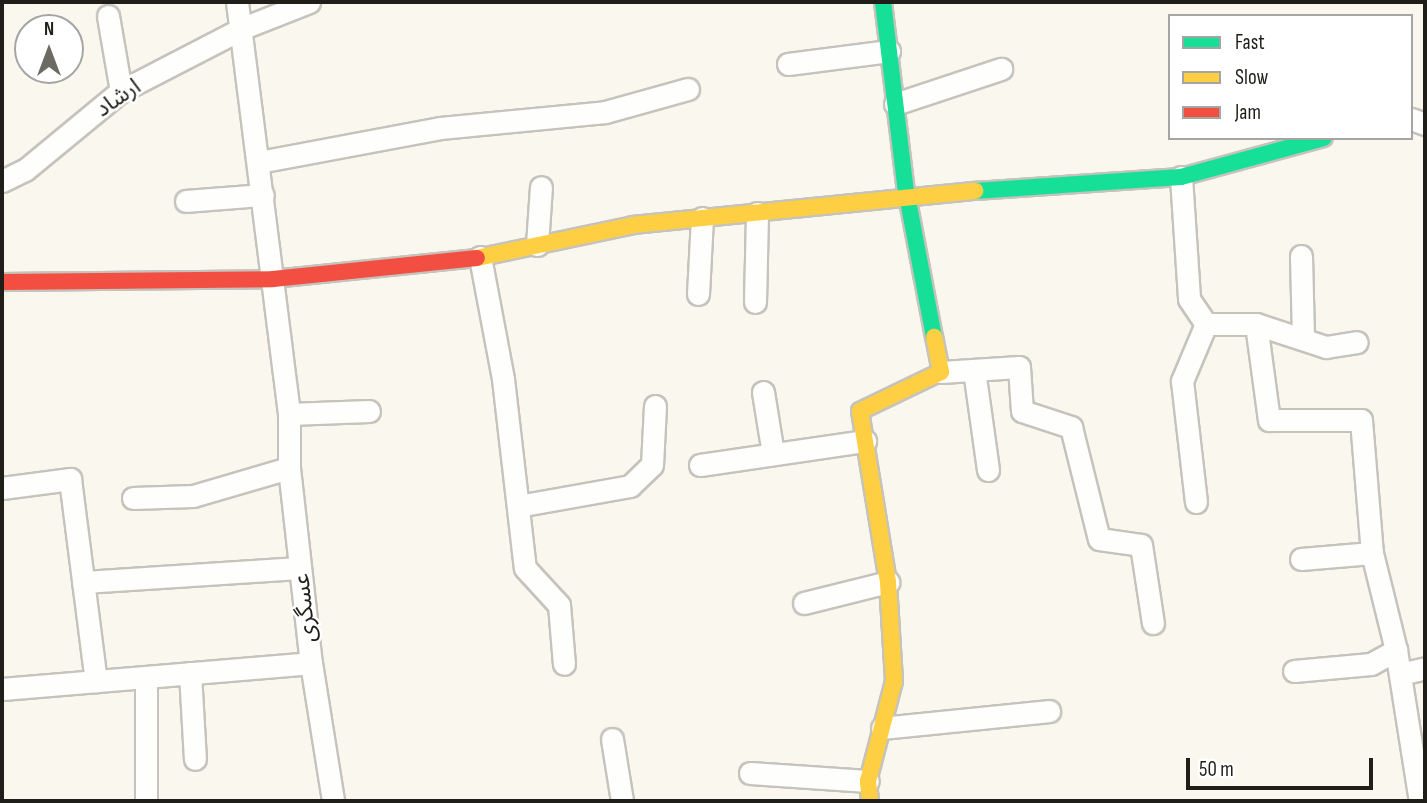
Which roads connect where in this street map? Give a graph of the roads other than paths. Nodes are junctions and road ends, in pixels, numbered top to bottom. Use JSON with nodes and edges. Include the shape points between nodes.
{"nodes":[{"id":1,"x":237,"y":2,"type":"edge"},
{"id":2,"x":309,"y":2,"type":"edge"},
{"id":3,"x":883,"y":2,"type":"edge"},
{"id":4,"x":108,"y":16,"type":"dead end"},
{"id":5,"x":243,"y":28,"type":"junction"},
{"id":6,"x":889,"y":51,"type":"junction"},
{"id":7,"x":788,"y":64,"type":"dead end"},
{"id":8,"x":1001,"y":69,"type":"dead end"},
{"id":9,"x":688,"y":89,"type":"dead end"},
{"id":10,"x":121,"y":91,"type":"junction"},
{"id":11,"x":895,"y":104,"type":"junction"},
{"id":12,"x":1317,"y":140,"type":"edge"},
{"id":13,"x":259,"y":162,"type":"junction"},
{"id":14,"x":1181,"y":177,"type":"junction"},
{"id":15,"x":2,"y":181,"type":"edge"},
{"id":16,"x":541,"y":187,"type":"dead end"},
{"id":17,"x":263,"y":195,"type":"junction"},
{"id":18,"x":909,"y":200,"type":"junction"},
{"id":19,"x":186,"y":201,"type":"dead end"},
{"id":20,"x":757,"y":213,"type":"junction"},
{"id":21,"x":702,"y":218,"type":"junction"},
{"id":22,"x":537,"y":245,"type":"junction"},
{"id":23,"x":1301,"y":256,"type":"dead end"},
{"id":24,"x":480,"y":257,"type":"junction"},
{"id":25,"x":273,"y":279,"type":"junction"},
{"id":26,"x":2,"y":282,"type":"edge"},
{"id":27,"x":698,"y":293,"type":"dead end"},
{"id":28,"x":755,"y":302,"type":"dead end"},
{"id":29,"x":1206,"y":324,"type":"junction"},
{"id":30,"x":1256,"y":324,"type":"junction"},
{"id":31,"x":1303,"y":340,"type":"junction"},
{"id":32,"x":1357,"y":341,"type":"dead end"},
{"id":33,"x":974,"y":370,"type":"junction"},
{"id":34,"x":941,"y":372,"type":"junction"},
{"id":35,"x":763,"y":391,"type":"dead end"},
{"id":36,"x":655,"y":406,"type":"dead end"},
{"id":37,"x":369,"y":411,"type":"dead end"},
{"id":38,"x":289,"y":414,"type":"junction"},
{"id":39,"x":865,"y":441,"type":"junction"},
{"id":40,"x":773,"y":454,"type":"junction"},
{"id":41,"x":700,"y":464,"type":"dead end"},
{"id":42,"x":289,"y":468,"type":"junction"},
{"id":43,"x":988,"y":470,"type":"dead end"},
{"id":44,"x":2,"y":488,"type":"edge"},
{"id":45,"x":133,"y":498,"type":"dead end"},
{"id":46,"x":1196,"y":502,"type":"dead end"},
{"id":47,"x":518,"y":506,"type":"junction"},
{"id":48,"x":1372,"y":553,"type":"junction"},
{"id":49,"x":1301,"y":559,"type":"dead end"},
{"id":50,"x":300,"y":568,"type":"junction"},
{"id":51,"x":83,"y":582,"type":"junction"},
{"id":52,"x":888,"y":582,"type":"junction"},
{"id":53,"x":804,"y":603,"type":"dead end"},
{"id":54,"x":1153,"y":623,"type":"dead end"},
{"id":55,"x":1396,"y":650,"type":"junction"},
{"id":56,"x":311,"y":663,"type":"junction"},
{"id":57,"x":564,"y":664,"type":"dead end"},
{"id":58,"x":1425,"y":668,"type":"edge"},
{"id":59,"x":1294,"y":671,"type":"dead end"},
{"id":60,"x":190,"y":673,"type":"junction"},
{"id":61,"x":1400,"y":674,"type":"junction"},
{"id":62,"x":146,"y":677,"type":"junction"},
{"id":63,"x":96,"y":681,"type":"junction"},
{"id":64,"x":2,"y":689,"type":"edge"},
{"id":65,"x":1049,"y":710,"type":"dead end"},
{"id":66,"x":882,"y":728,"type":"junction"},
{"id":67,"x":612,"y":739,"type":"dead end"},
{"id":68,"x":195,"y":759,"type":"dead end"},
{"id":69,"x":750,"y":773,"type":"dead end"},
{"id":70,"x":869,"y":791,"type":"edge"},
{"id":71,"x":146,"y":801,"type":"edge"},
{"id":72,"x":333,"y":801,"type":"edge"},
{"id":73,"x":622,"y":801,"type":"edge"},
{"id":74,"x":1420,"y":801,"type":"edge"}],
"edges":[{"from":1,"to":5,"type":"street","name":"عسگری"},
{"from":2,"to":5,"type":"street","name":"ارشاد"},
{"from":3,"to":6,"type":"street"},
{"from":4,"to":10,"type":"street"},
{"from":5,"to":10,"type":"street","name":"ارشاد"},
{"from":5,"to":13,"type":"street","name":"عسگری"},
{"from":6,"to":7,"type":"street"},
{"from":6,"to":11,"type":"street"},
{"from":8,"to":11,"type":"street"},
{"from":9,"to":13,"type":"street","via":[[605,112],[440,128]]},
{"from":10,"to":15,"type":"street","name":"ارشاد","via":[[25,170]]},
{"from":11,"to":18,"type":"street"},
{"from":12,"to":14,"type":"street"},
{"from":13,"to":17,"type":"street","name":"عسگری"},
{"from":14,"to":18,"type":"street","via":[[1039,185]]},
{"from":14,"to":29,"type":"street","via":[[1189,299]]},
{"from":16,"to":22,"type":"street"},
{"from":17,"to":19,"type":"street"},
{"from":17,"to":25,"type":"street","name":"عسگری"},
{"from":18,"to":20,"type":"street"},
{"from":18,"to":34,"type":"street"},
{"from":20,"to":21,"type":"street"},
{"from":20,"to":28,"type":"street"},
{"from":21,"to":22,"type":"street","via":[[633,225]]},
{"from":21,"to":27,"type":"street"},
{"from":22,"to":24,"type":"street"},
{"from":23,"to":31,"type":"street"},
{"from":24,"to":25,"type":"street"},
{"from":24,"to":47,"type":"street","via":[[503,379]]},
{"from":25,"to":26,"type":"street"},
{"from":25,"to":38,"type":"street","name":"عسگری"},
{"from":29,"to":30,"type":"street"},
{"from":29,"to":46,"type":"street","via":[[1181,381]]},
{"from":30,"to":31,"type":"street"},
{"from":30,"to":48,"type":"street","via":[[1269,420],[1361,420]]},
{"from":31,"to":32,"type":"street","via":[[1326,347]]},
{"from":33,"to":34,"type":"street"},
{"from":33,"to":43,"type":"street"},
{"from":33,"to":54,"type":"street","via":[[1018,366],[1022,411],[1071,427],[1099,539],[1141,545]]},
{"from":34,"to":39,"type":"street","via":[[860,411]]},
{"from":35,"to":40,"type":"street"},
{"from":36,"to":47,"type":"street","via":[[652,464],[630,486]]},
{"from":37,"to":38,"type":"street"},
{"from":38,"to":42,"type":"street","name":"عسگری"},
{"from":39,"to":40,"type":"street"},
{"from":39,"to":52,"type":"street"},
{"from":40,"to":41,"type":"street"},
{"from":42,"to":45,"type":"street","via":[[192,496]]},
{"from":42,"to":50,"type":"street","name":"عسگری"},
{"from":44,"to":51,"type":"street","via":[[70,479]]},
{"from":47,"to":57,"type":"street","via":[[525,568],[559,605]]},
{"from":48,"to":49,"type":"street"},
{"from":48,"to":55,"type":"street"},
{"from":50,"to":51,"type":"street"},
{"from":50,"to":56,"type":"street","name":"عسگری"},
{"from":51,"to":63,"type":"street"},
{"from":52,"to":53,"type":"street"},
{"from":52,"to":66,"type":"street","via":[[894,681]]},
{"from":55,"to":59,"type":"street","via":[[1371,664]]},
{"from":55,"to":61,"type":"street"},
{"from":56,"to":60,"type":"street"},
{"from":56,"to":72,"type":"street","name":"عسگری"},
{"from":58,"to":61,"type":"street"},
{"from":60,"to":62,"type":"street"},
{"from":60,"to":68,"type":"street"},
{"from":61,"to":74,"type":"street"},
{"from":62,"to":63,"type":"street"},
{"from":62,"to":71,"type":"street"},
{"from":63,"to":64,"type":"street"},
{"from":65,"to":66,"type":"street"},
{"from":66,"to":70,"type":"street"},
{"from":67,"to":73,"type":"street"},
{"from":69,"to":70,"type":"street"}]}
